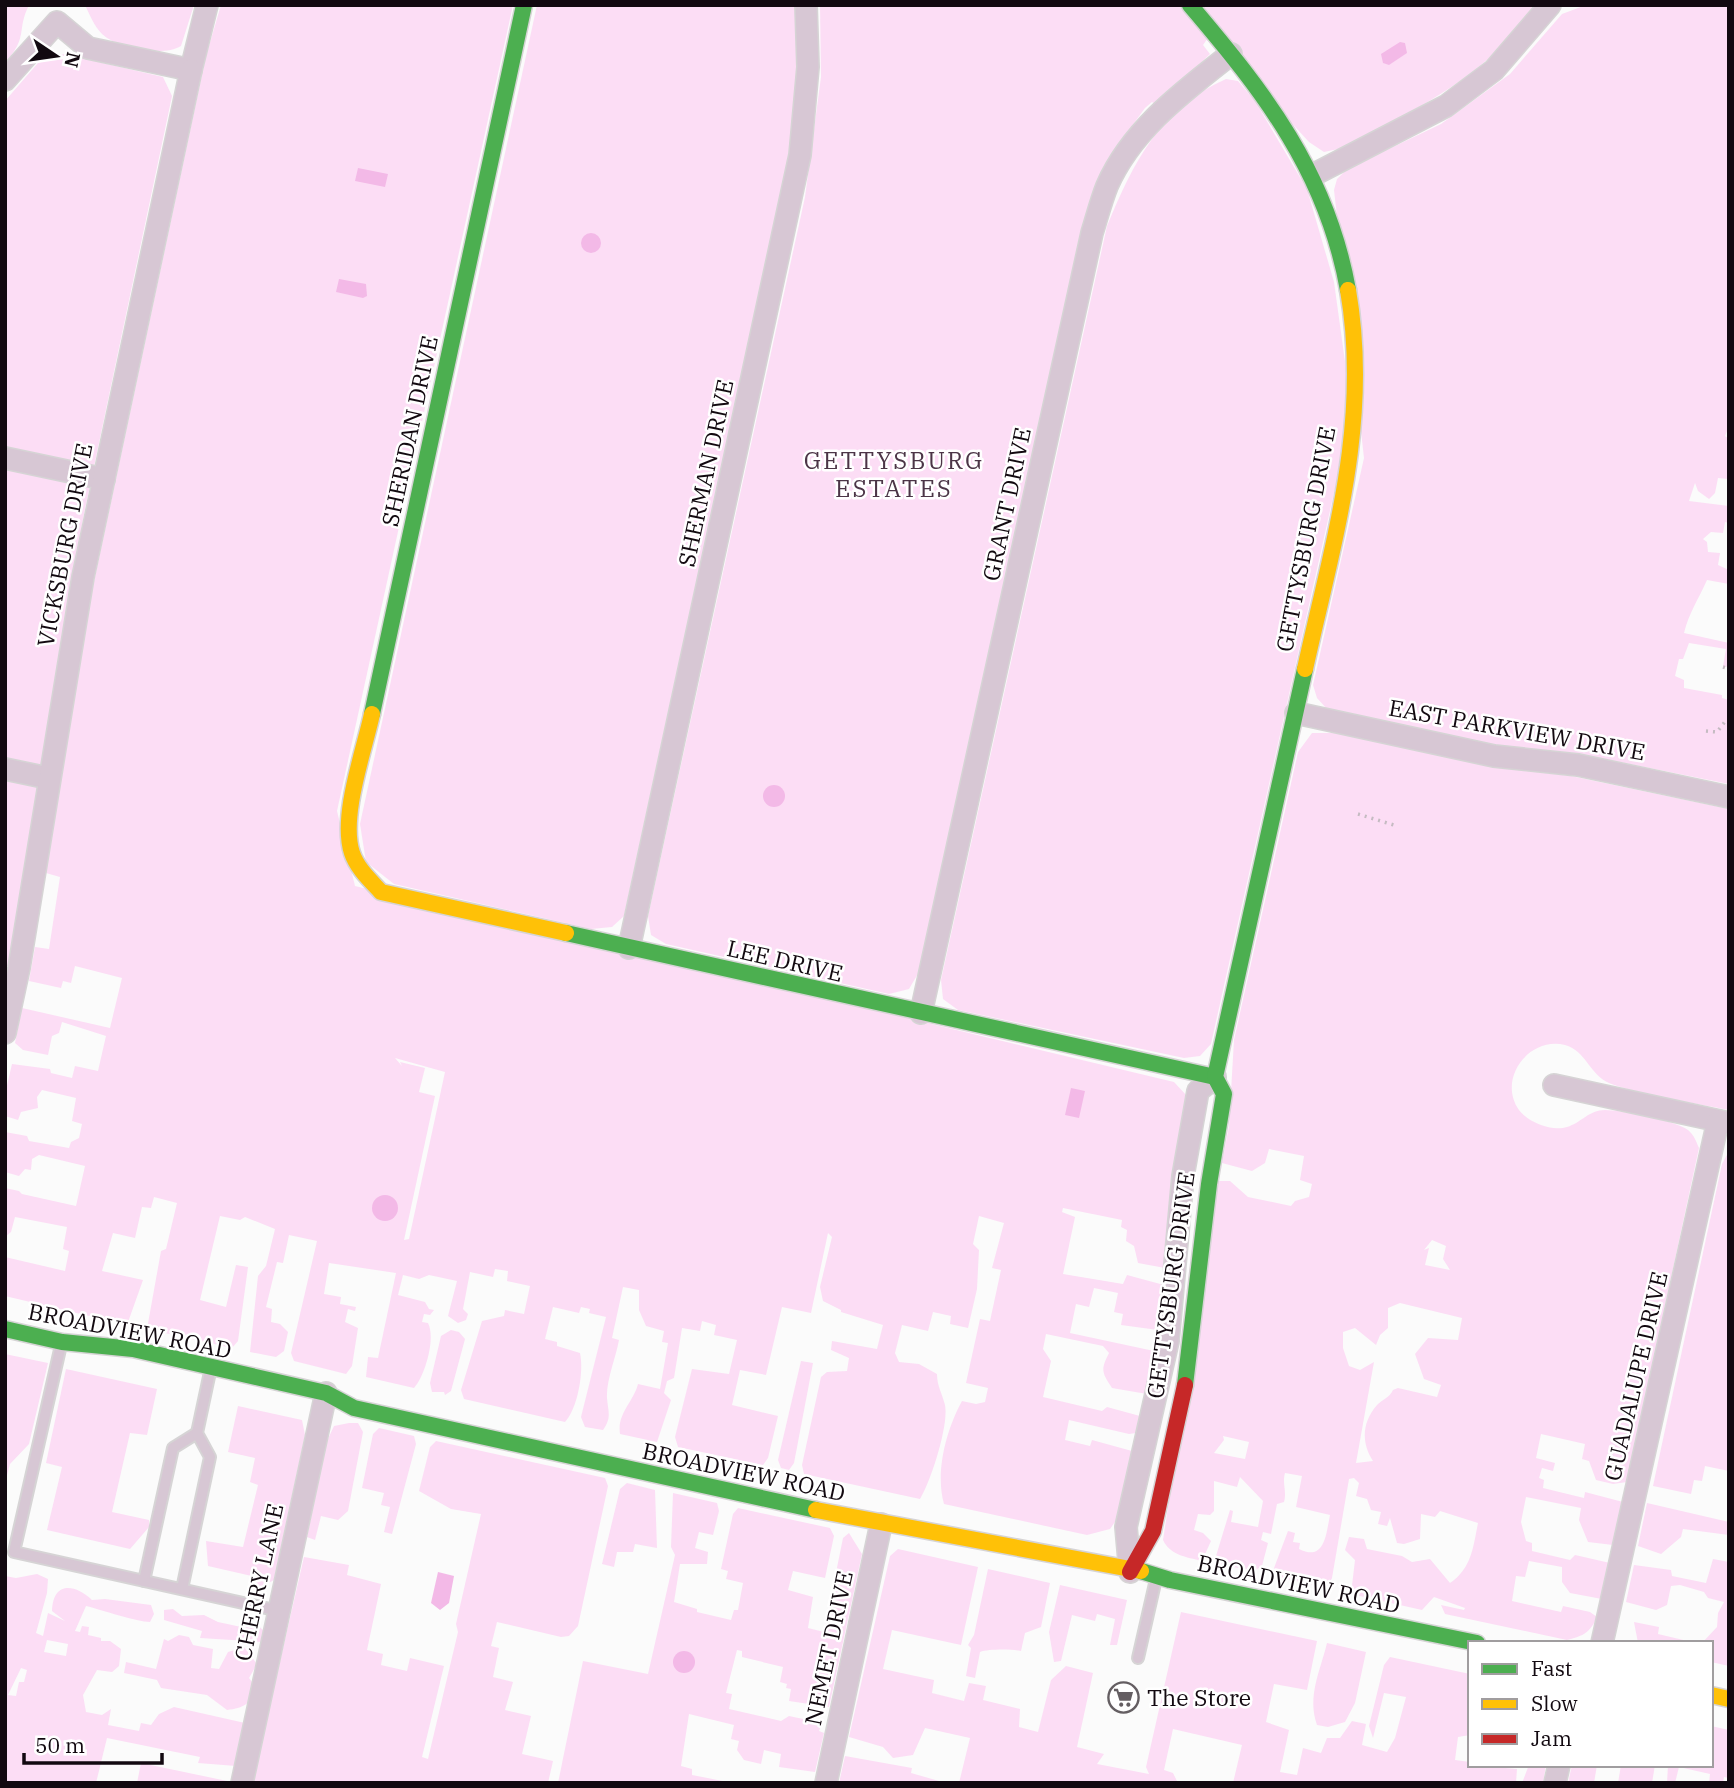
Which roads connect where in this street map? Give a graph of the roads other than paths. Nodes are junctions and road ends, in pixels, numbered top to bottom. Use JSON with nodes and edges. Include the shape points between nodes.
{"nodes":[{"id":1,"x":206,"y":5,"type":"edge"},
{"id":2,"x":524,"y":5,"type":"edge"},
{"id":3,"x":806,"y":5,"type":"edge"},
{"id":4,"x":1190,"y":5,"type":"edge"},
{"id":5,"x":1550,"y":5,"type":"edge"},
{"id":6,"x":1231,"y":54,"type":"junction"},
{"id":7,"x":191,"y":70,"type":"junction"},
{"id":8,"x":5,"y":80,"type":"edge"},
{"id":9,"x":1312,"y":175,"type":"junction"},
{"id":10,"x":5,"y":458,"type":"edge"},
{"id":11,"x":104,"y":479,"type":"junction"},
{"id":12,"x":1296,"y":713,"type":"junction"},
{"id":13,"x":5,"y":769,"type":"edge"},
{"id":14,"x":48,"y":779,"type":"junction"},
{"id":15,"x":1729,"y":797,"type":"edge"},
{"id":16,"x":356,"y":866,"type":"joint"},
{"id":17,"x":629,"y":948,"type":"junction"},
{"id":18,"x":921,"y":1013,"type":"junction"},
{"id":19,"x":5,"y":1033,"type":"edge"},
{"id":20,"x":1215,"y":1077,"type":"junction"},
{"id":21,"x":1554,"y":1085,"type":"dead end"},
{"id":22,"x":1724,"y":1122,"type":"edge"},
{"id":23,"x":5,"y":1329,"type":"edge"},
{"id":24,"x":62,"y":1342,"type":"junction"},
{"id":25,"x":211,"y":1367,"type":"junction"},
{"id":26,"x":326,"y":1393,"type":"junction"},
{"id":27,"x":197,"y":1433,"type":"junction"},
{"id":28,"x":881,"y":1524,"type":"junction"},
{"id":29,"x":1130,"y":1572,"type":"junction"},
{"id":30,"x":1156,"y":1574,"type":"junction"},
{"id":31,"x":144,"y":1581,"type":"junction"},
{"id":32,"x":182,"y":1589,"type":"junction"},
{"id":33,"x":279,"y":1611,"type":"junction"},
{"id":34,"x":1468,"y":1641,"type":"edge"},
{"id":35,"x":1602,"y":1641,"type":"edge"},
{"id":36,"x":1138,"y":1658,"type":"dead end"},
{"id":37,"x":242,"y":1783,"type":"edge"},
{"id":38,"x":827,"y":1783,"type":"edge"}],
"edges":[{"from":1,"to":7,"type":"street","name":"VICKSBURG DRIVE"},
{"from":2,"to":16,"type":"street","name":"SHERIDAN DRIVE","via":[[352,805],[348,836]]},
{"from":3,"to":17,"type":"street","name":"SHERMAN DRIVE","via":[[807,80],[793,192]]},
{"from":4,"to":6,"type":"street","name":"GETTYSBURG DRIVE"},
{"from":5,"to":9,"type":"street","via":[[1494,70],[1446,106]]},
{"from":6,"to":9,"type":"street","name":"GETTYSBURG DRIVE","via":[[1285,125]]},
{"from":6,"to":18,"type":"street","name":"GRANT DRIVE","via":[[1183,91],[1125,153],[1107,187],[1092,233]]},
{"from":7,"to":8,"type":"street","via":[[88,48],[57,22]]},
{"from":7,"to":11,"type":"street","name":"VICKSBURG DRIVE"},
{"from":9,"to":12,"type":"street","name":"GETTYSBURG DRIVE","via":[[1342,261],[1353,312],[1357,379],[1352,457]]},
{"from":10,"to":11,"type":"street"},
{"from":11,"to":14,"type":"street","name":"VICKSBURG DRIVE"},
{"from":12,"to":15,"type":"street","name":"EAST PARKVIEW DRIVE","via":[[1494,756],[1578,765]]},
{"from":12,"to":20,"type":"street","name":"GETTYSBURG DRIVE"},
{"from":13,"to":14,"type":"street"},
{"from":14,"to":19,"type":"street","name":"VICKSBURG DRIVE"},
{"from":16,"to":17,"type":"street","name":"LEE DRIVE","via":[[381,892]]},
{"from":17,"to":18,"type":"street","name":"LEE DRIVE"},
{"from":18,"to":20,"type":"street","name":"LEE DRIVE"},
{"from":20,"to":29,"type":"street","name":"GETTYSBURG DRIVE","via":[[1198,1091],[1183,1176],[1168,1341],[1126,1527]]},
{"from":21,"to":22,"type":"street"},
{"from":22,"to":35,"type":"street","name":"GUADALUPE DRIVE"},
{"from":23,"to":24,"type":"street","name":"BROADVIEW ROAD"},
{"from":24,"to":25,"type":"street","name":"BROADVIEW ROAD","via":[[133,1349]]},
{"from":24,"to":31,"type":"lane","via":[[14,1552]]},
{"from":25,"to":26,"type":"street","name":"BROADVIEW ROAD"},
{"from":25,"to":27,"type":"lane"},
{"from":26,"to":28,"type":"street","name":"BROADVIEW ROAD","via":[[354,1408]]},
{"from":26,"to":33,"type":"street","name":"CHERRY LANE"},
{"from":27,"to":31,"type":"lane","via":[[173,1448]]},
{"from":27,"to":32,"type":"lane","via":[[210,1457]]},
{"from":28,"to":29,"type":"street","name":"BROADVIEW ROAD"},
{"from":28,"to":38,"type":"street","name":"NEMET DRIVE"},
{"from":29,"to":30,"type":"street","name":"BROADVIEW ROAD"},
{"from":30,"to":34,"type":"street","name":"BROADVIEW ROAD"},
{"from":30,"to":36,"type":"lane"},
{"from":31,"to":32,"type":"lane"},
{"from":32,"to":33,"type":"lane"},
{"from":33,"to":37,"type":"street","name":"CHERRY LANE"}]}
